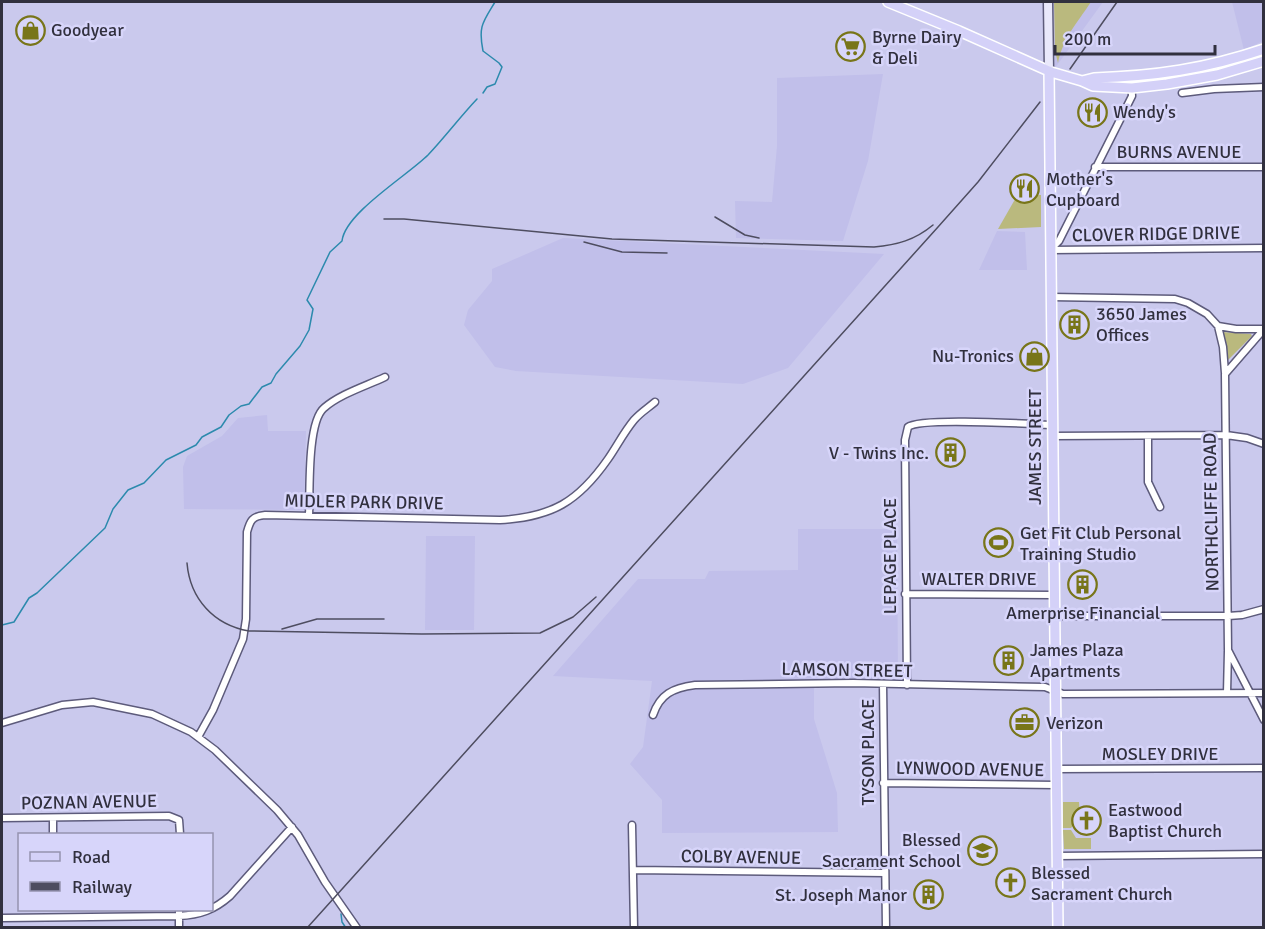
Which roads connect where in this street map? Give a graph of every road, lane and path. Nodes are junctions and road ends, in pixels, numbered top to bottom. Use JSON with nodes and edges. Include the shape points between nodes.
{"nodes":[{"id":1,"x":888,"y":2,"type":"edge"},
{"id":2,"x":1048,"y":2,"type":"edge"},
{"id":3,"x":1263,"y":52,"type":"edge"},
{"id":4,"x":1263,"y":61,"type":"edge"},
{"id":5,"x":1049,"y":71,"type":"junction"},
{"id":6,"x":1131,"y":77,"type":"junction"},
{"id":7,"x":1082,"y":81,"type":"junction"},
{"id":8,"x":1132,"y":87,"type":"junction"},
{"id":9,"x":1263,"y":87,"type":"edge"},
{"id":10,"x":1182,"y":93,"type":"dead end"},
{"id":11,"x":1095,"y":167,"type":"junction"},
{"id":12,"x":1263,"y":167,"type":"edge"},
{"id":13,"x":1263,"y":248,"type":"edge"},
{"id":14,"x":1050,"y":250,"type":"junction"},
{"id":15,"x":1051,"y":297,"type":"junction"},
{"id":16,"x":1218,"y":326,"type":"junction"},
{"id":17,"x":1263,"y":329,"type":"edge"},
{"id":18,"x":1225,"y":374,"type":"junction"},
{"id":19,"x":386,"y":377,"type":"dead end"},
{"id":20,"x":655,"y":402,"type":"dead end"},
{"id":21,"x":1052,"y":425,"type":"junction"},
{"id":22,"x":1226,"y":435,"type":"junction"},
{"id":23,"x":1052,"y":436,"type":"junction"},
{"id":24,"x":1148,"y":436,"type":"junction"},
{"id":25,"x":1263,"y":444,"type":"edge"},
{"id":26,"x":1160,"y":507,"type":"dead end"},
{"id":27,"x":309,"y":516,"type":"junction"},
{"id":28,"x":905,"y":594,"type":"junction"},
{"id":29,"x":1053,"y":595,"type":"junction"},
{"id":30,"x":1263,"y":609,"type":"edge"},
{"id":31,"x":1053,"y":616,"type":"junction"},
{"id":32,"x":1228,"y":616,"type":"junction"},
{"id":33,"x":1228,"y":650,"type":"junction"},
{"id":34,"x":883,"y":684,"type":"junction"},
{"id":35,"x":907,"y":685,"type":"junction"},
{"id":36,"x":1054,"y":690,"type":"junction"},
{"id":37,"x":1227,"y":693,"type":"junction"},
{"id":38,"x":1250,"y":693,"type":"junction"},
{"id":39,"x":1263,"y":693,"type":"edge"},
{"id":40,"x":653,"y":715,"type":"dead end"},
{"id":41,"x":1263,"y":720,"type":"edge"},
{"id":42,"x":2,"y":723,"type":"edge"},
{"id":43,"x":198,"y":737,"type":"junction"},
{"id":44,"x":1263,"y":768,"type":"edge"},
{"id":45,"x":1056,"y":769,"type":"junction"},
{"id":46,"x":883,"y":783,"type":"junction"},
{"id":47,"x":1056,"y":785,"type":"junction"},
{"id":48,"x":2,"y":818,"type":"edge"},
{"id":49,"x":53,"y":818,"type":"junction"},
{"id":50,"x":632,"y":825,"type":"dead end"},
{"id":51,"x":292,"y":827,"type":"junction"},
{"id":52,"x":53,"y":833,"type":"edge"},
{"id":53,"x":180,"y":833,"type":"edge"},
{"id":54,"x":1263,"y":854,"type":"edge"},
{"id":55,"x":1057,"y":856,"type":"junction"},
{"id":56,"x":633,"y":870,"type":"junction"},
{"id":57,"x":885,"y":873,"type":"junction"},
{"id":58,"x":213,"y":908,"type":"edge"},
{"id":59,"x":53,"y":911,"type":"edge"},
{"id":60,"x":208,"y":911,"type":"edge"},
{"id":61,"x":179,"y":913,"type":"edge"},
{"id":62,"x":2,"y":918,"type":"edge"},
{"id":63,"x":53,"y":918,"type":"junction"},
{"id":64,"x":179,"y":927,"type":"edge"},
{"id":65,"x":357,"y":927,"type":"edge"},
{"id":66,"x":634,"y":927,"type":"edge"},
{"id":67,"x":886,"y":927,"type":"edge"},
{"id":68,"x":1058,"y":927,"type":"edge"}],
"edges":[{"from":1,"to":5,"type":"main road"},
{"from":2,"to":5,"type":"main road","name":"JAMES STREET"},
{"from":3,"to":6,"type":"main road","via":[[1167,74]]},
{"from":4,"to":8,"type":"main road","via":[[1206,77]]},
{"from":5,"to":7,"type":"main road"},
{"from":5,"to":14,"type":"main road","name":"JAMES STREET"},
{"from":6,"to":7,"type":"main road"},
{"from":6,"to":8,"type":"street"},
{"from":7,"to":8,"type":"main road","via":[[1093,86]]},
{"from":8,"to":11,"type":"street","via":[[1132,96]]},
{"from":9,"to":10,"type":"street"},
{"from":11,"to":12,"type":"street","name":"BURNS AVENUE"},
{"from":11,"to":14,"type":"street","via":[[1059,241]]},
{"from":13,"to":14,"type":"street","name":"CLOVER RIDGE DRIVE"},
{"from":14,"to":15,"type":"main road","name":"JAMES STREET"},
{"from":15,"to":16,"type":"street","via":[[1175,299],[1207,314]]},
{"from":15,"to":21,"type":"main road","name":"JAMES STREET"},
{"from":16,"to":17,"type":"street"},
{"from":16,"to":18,"type":"street","name":"NORTHCLIFFE ROAD"},
{"from":17,"to":18,"type":"street"},
{"from":18,"to":22,"type":"street","name":"NORTHCLIFFE ROAD"},
{"from":19,"to":27,"type":"street","via":[[335,401],[324,408],[315,422]]},
{"from":20,"to":27,"type":"street","name":"MIDLER PARK DRIVE","via":[[635,419],[585,488],[567,502],[534,517],[500,520]]},
{"from":21,"to":23,"type":"main road","name":"JAMES STREET"},
{"from":21,"to":28,"type":"street","name":"LEPAGE PLACE","via":[[939,422],[913,423],[908,427]]},
{"from":22,"to":24,"type":"street"},
{"from":22,"to":25,"type":"street"},
{"from":22,"to":32,"type":"street","name":"NORTHCLIFFE ROAD"},
{"from":23,"to":24,"type":"street"},
{"from":23,"to":29,"type":"main road","name":"JAMES STREET"},
{"from":24,"to":26,"type":"street","via":[[1148,482]]},
{"from":27,"to":43,"type":"street","name":"MIDLER PARK DRIVE","via":[[259,515],[250,521],[243,639]]},
{"from":28,"to":29,"type":"street","name":"WALTER DRIVE"},
{"from":28,"to":35,"type":"street","name":"LEPAGE PLACE"},
{"from":29,"to":31,"type":"main road","name":"JAMES STREET"},
{"from":30,"to":32,"type":"street"},
{"from":31,"to":32,"type":"street"},
{"from":31,"to":36,"type":"main road","name":"JAMES STREET"},
{"from":32,"to":33,"type":"street","name":"NORTHCLIFFE ROAD"},
{"from":33,"to":37,"type":"street","name":"NORTHCLIFFE ROAD"},
{"from":33,"to":38,"type":"street","name":"NORTHCLIFFE ROAD"},
{"from":34,"to":35,"type":"street","name":"LAMSON STREET"},
{"from":34,"to":40,"type":"street","name":"LAMSON STREET","via":[[683,687],[663,695]]},
{"from":34,"to":46,"type":"street","name":"TYSON PLACE"},
{"from":35,"to":36,"type":"street","name":"LAMSON STREET"},
{"from":36,"to":37,"type":"street","name":"LAMSON STREET","via":[[1063,694]]},
{"from":36,"to":45,"type":"main road","name":"JAMES STREET"},
{"from":37,"to":38,"type":"street","name":"LAMSON STREET"},
{"from":38,"to":39,"type":"street","name":"LAMSON STREET"},
{"from":38,"to":41,"type":"street","name":"NORTHCLIFFE ROAD"},
{"from":42,"to":43,"type":"street","via":[[68,704],[93,702],[168,719]]},
{"from":43,"to":51,"type":"street"},
{"from":44,"to":45,"type":"street","name":"MOSLEY DRIVE"},
{"from":45,"to":47,"type":"main road","name":"JAMES STREET"},
{"from":46,"to":47,"type":"street","name":"LYNWOOD AVENUE"},
{"from":46,"to":57,"type":"street","name":"TYSON PLACE"},
{"from":47,"to":55,"type":"main road","name":"JAMES STREET"},
{"from":48,"to":49,"type":"street","name":"POZNAN AVENUE"},
{"from":49,"to":52,"type":"street"},
{"from":49,"to":53,"type":"street","name":"POZNAN AVENUE","via":[[169,816],[180,822]]},
{"from":50,"to":56,"type":"street"},
{"from":51,"to":58,"type":"street"},
{"from":51,"to":65,"type":"street"},
{"from":54,"to":55,"type":"street"},
{"from":55,"to":68,"type":"main road","name":"JAMES STREET"},
{"from":56,"to":57,"type":"street","name":"COLBY AVENUE"},
{"from":56,"to":66,"type":"street"},
{"from":57,"to":67,"type":"street","name":"TYSON PLACE"},
{"from":59,"to":63,"type":"street"},
{"from":60,"to":61,"type":"street"},
{"from":61,"to":63,"type":"street"},
{"from":61,"to":64,"type":"street"},
{"from":62,"to":63,"type":"street"}]}
